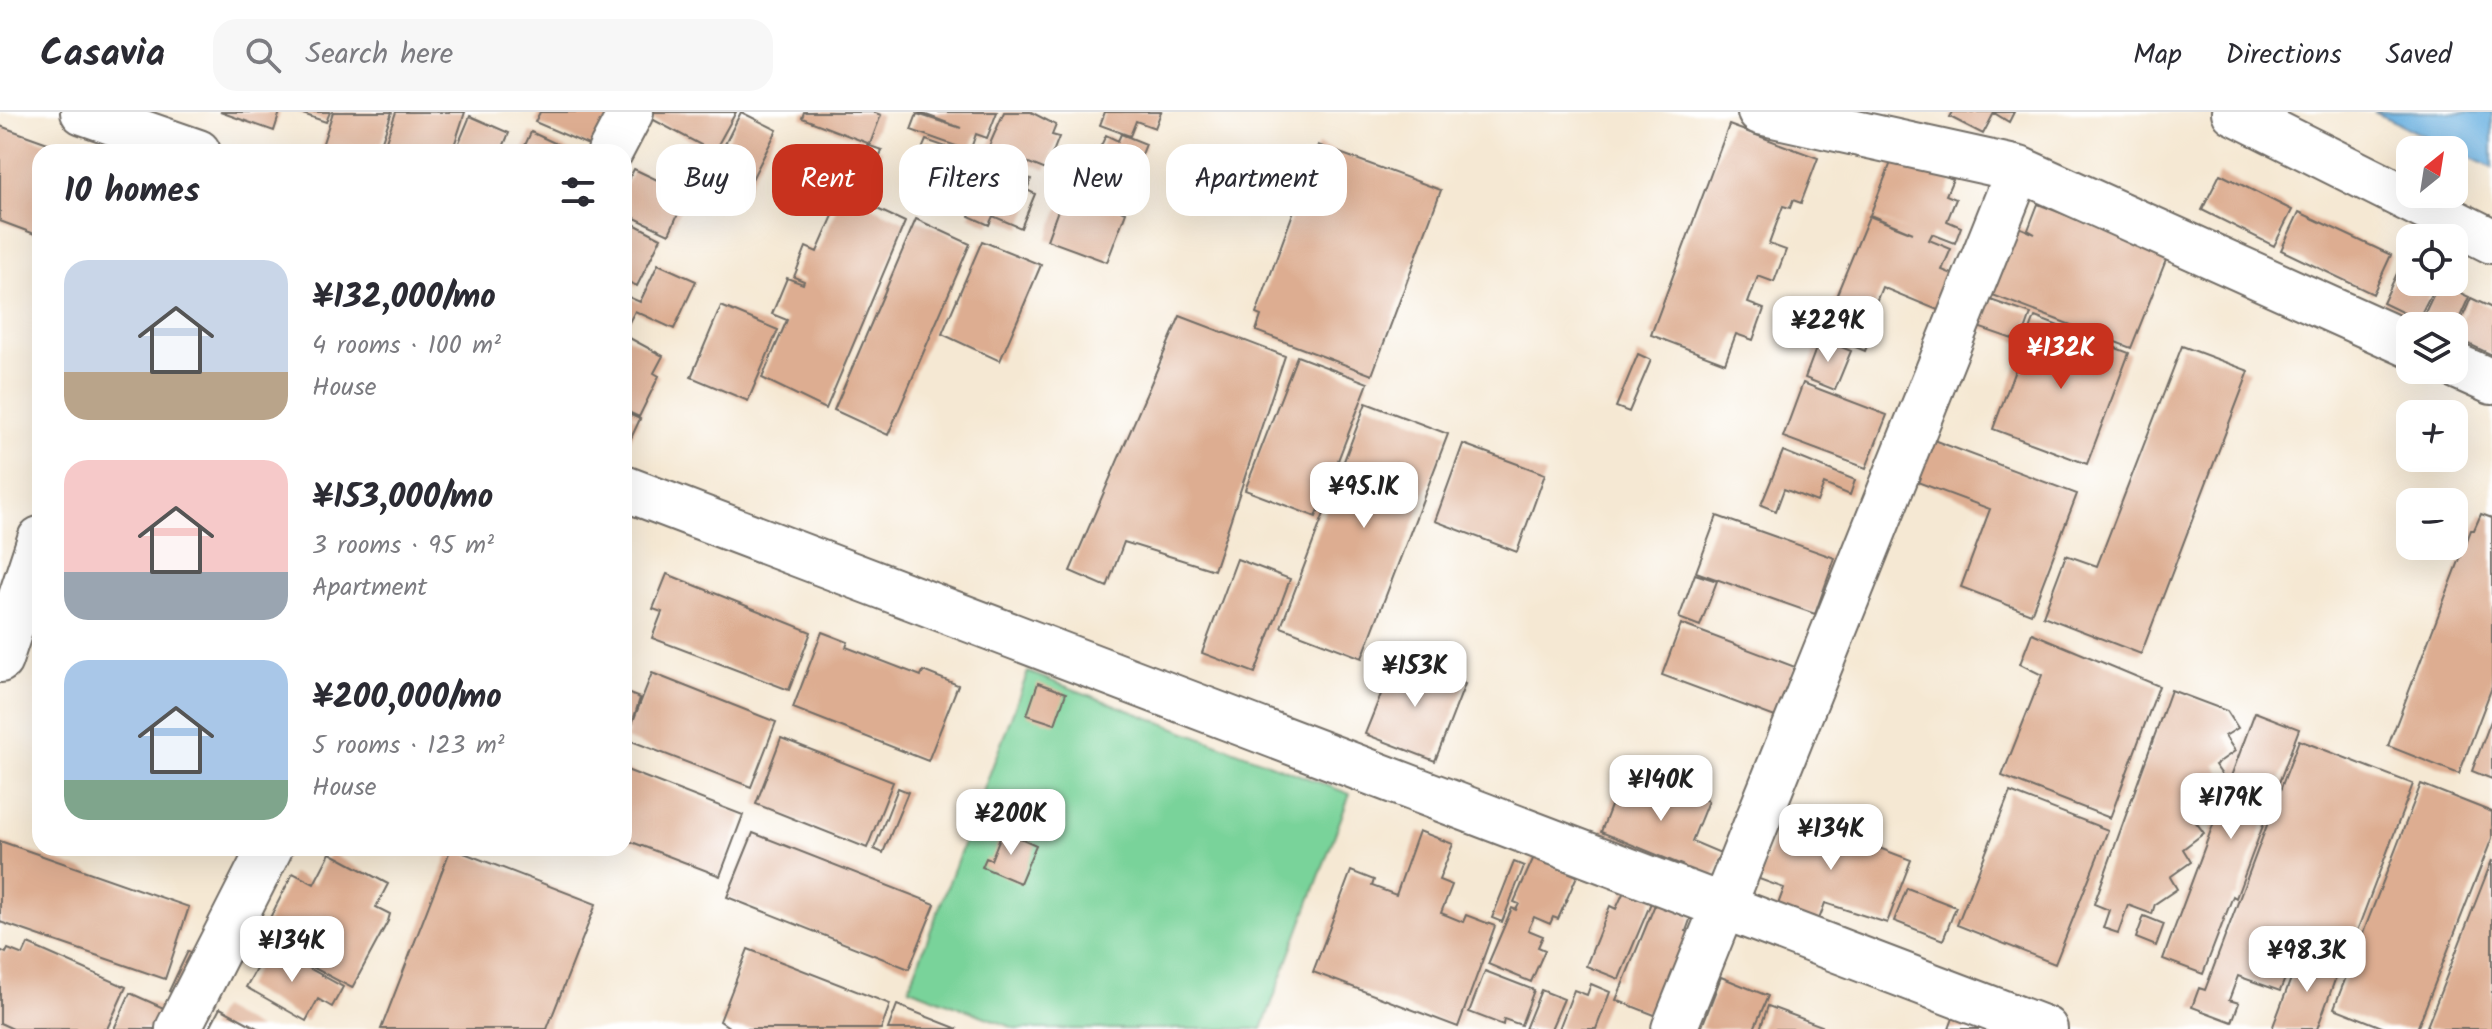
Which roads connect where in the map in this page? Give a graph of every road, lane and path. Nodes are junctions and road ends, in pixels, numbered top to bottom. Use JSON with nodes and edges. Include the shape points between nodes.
{"nodes":[{"id":1,"x":83,"y":112,"type":"edge"},
{"id":2,"x":631,"y":112,"type":"edge"},
{"id":3,"x":1760,"y":112,"type":"edge"},
{"id":4,"x":2234,"y":112,"type":"edge"},
{"id":5,"x":180,"y":139,"type":"edge"},
{"id":6,"x":614,"y":144,"type":"edge"},
{"id":7,"x":2019,"y":169,"type":"junction"},
{"id":8,"x":2492,"y":241,"type":"edge"},
{"id":9,"x":2396,"y":339,"type":"edge"},
{"id":10,"x":2468,"y":371,"type":"edge"},
{"id":11,"x":2492,"y":382,"type":"edge"},
{"id":12,"x":632,"y":491,"type":"edge"},
{"id":13,"x":32,"y":563,"type":"edge"},
{"id":14,"x":0,"y":660,"type":"edge"},
{"id":15,"x":266,"y":856,"type":"edge"},
{"id":16,"x":1722,"y":907,"type":"junction"},
{"id":17,"x":178,"y":1029,"type":"edge"},
{"id":18,"x":1674,"y":1029,"type":"edge"},
{"id":19,"x":2045,"y":1029,"type":"edge"}],
"edges":[{"from":1,"to":5,"type":"street"},
{"from":2,"to":6,"type":"street"},
{"from":3,"to":7,"type":"street"},
{"from":4,"to":8,"type":"street"},
{"from":7,"to":9,"type":"street"},
{"from":7,"to":16,"type":"street"},
{"from":10,"to":11,"type":"street"},
{"from":12,"to":16,"type":"street"},
{"from":13,"to":14,"type":"street"},
{"from":15,"to":17,"type":"street"},
{"from":16,"to":18,"type":"street"},
{"from":16,"to":19,"type":"street"}]}
